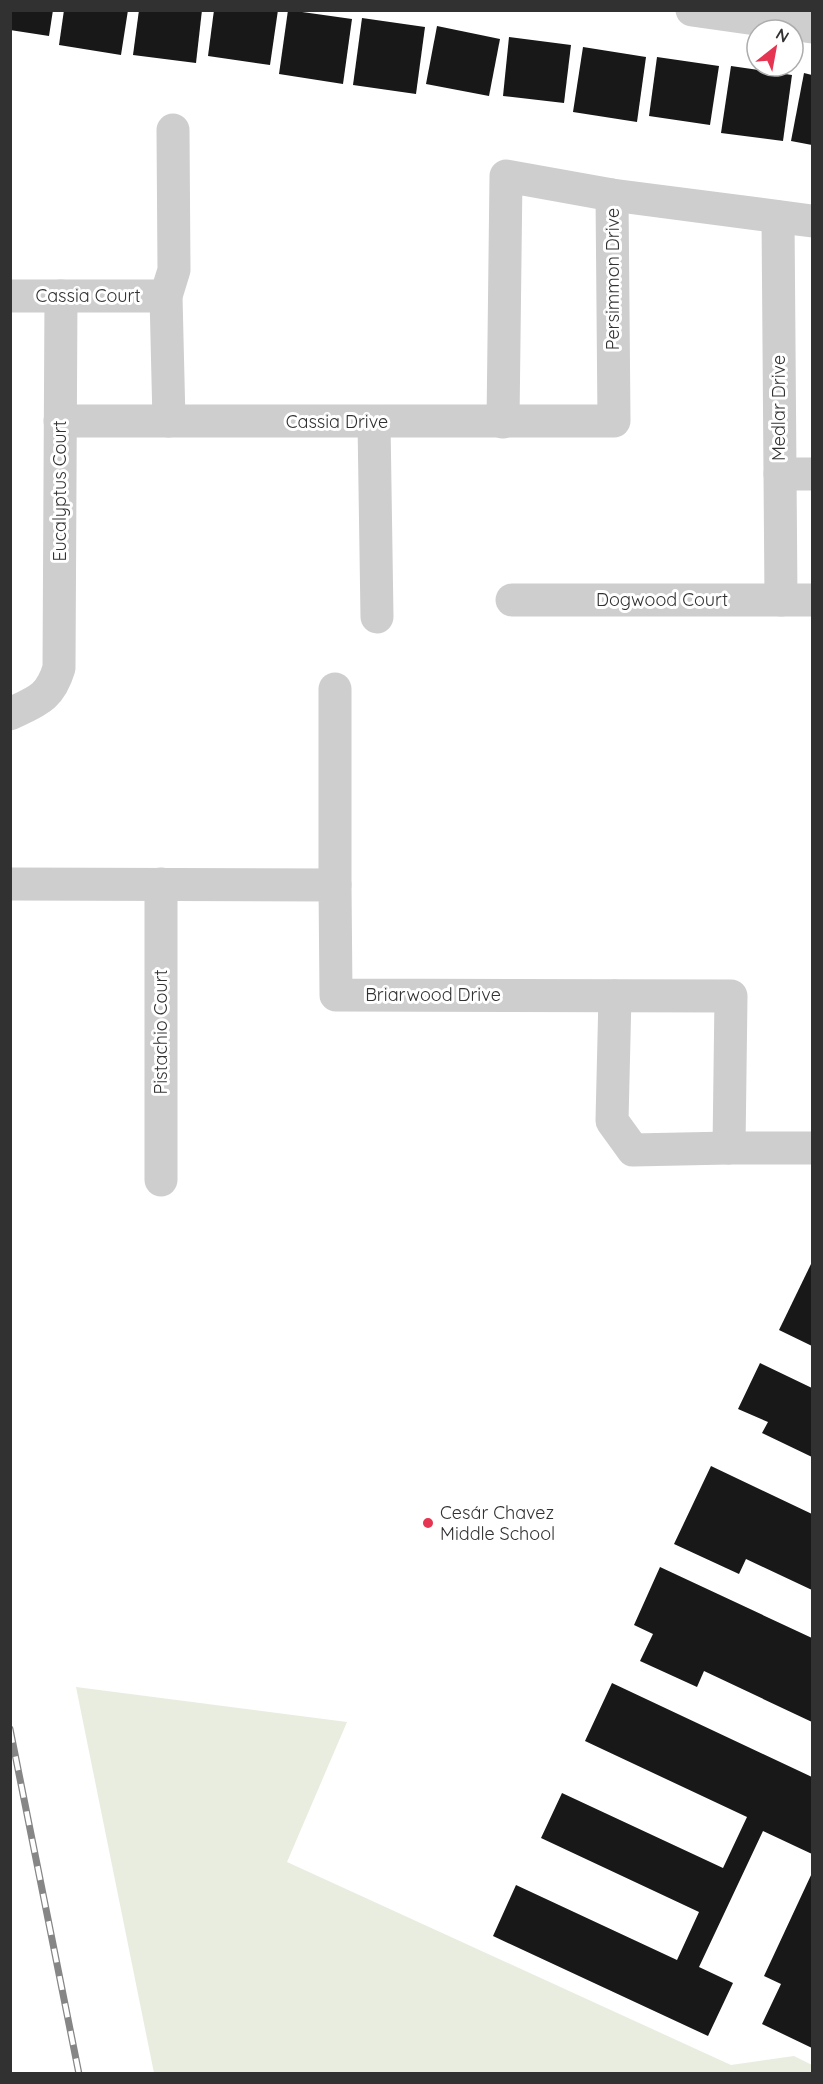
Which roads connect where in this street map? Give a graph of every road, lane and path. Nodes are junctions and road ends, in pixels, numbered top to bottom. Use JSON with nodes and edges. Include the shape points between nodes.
{"nodes":[{"id":1,"x":692,"y":10,"type":"edge"},
{"id":2,"x":813,"y":27,"type":"edge"},
{"id":3,"x":173,"y":130,"type":"dead end"},
{"id":4,"x":612,"y":195,"type":"junction"},
{"id":5,"x":778,"y":217,"type":"junction"},
{"id":6,"x":813,"y":221,"type":"edge"},
{"id":7,"x":10,"y":296,"type":"edge"},
{"id":8,"x":61,"y":296,"type":"junction"},
{"id":9,"x":166,"y":296,"type":"junction"},
{"id":10,"x":60,"y":421,"type":"junction"},
{"id":11,"x":168,"y":421,"type":"junction"},
{"id":12,"x":614,"y":421,"type":"joint"},
{"id":13,"x":374,"y":422,"type":"junction"},
{"id":14,"x":503,"y":422,"type":"junction"},
{"id":15,"x":780,"y":474,"type":"junction"},
{"id":16,"x":813,"y":474,"type":"edge"},
{"id":17,"x":513,"y":600,"type":"dead end"},
{"id":18,"x":797,"y":600,"type":"edge"},
{"id":19,"x":376,"y":617,"type":"dead end"},
{"id":20,"x":335,"y":689,"type":"dead end"},
{"id":21,"x":10,"y":714,"type":"edge"},
{"id":22,"x":10,"y":884,"type":"edge"},
{"id":23,"x":161,"y":884,"type":"junction"},
{"id":24,"x":335,"y":885,"type":"junction"},
{"id":25,"x":615,"y":996,"type":"junction"},
{"id":26,"x":729,"y":1148,"type":"junction"},
{"id":27,"x":813,"y":1148,"type":"edge"},
{"id":28,"x":161,"y":1180,"type":"dead end"}],
"edges":[{"from":1,"to":2,"type":"street"},
{"from":3,"to":9,"type":"street","via":[[174,270]]},
{"from":4,"to":5,"type":"street","name":"Persimmon Drive"},
{"from":4,"to":12,"type":"street","name":"Persimmon Drive"},
{"from":4,"to":14,"type":"street","via":[[506,176]]},
{"from":5,"to":6,"type":"street","name":"Persimmon Drive"},
{"from":5,"to":15,"type":"street","name":"Medlar Drive"},
{"from":7,"to":8,"type":"street","name":"Cassia Court"},
{"from":8,"to":9,"type":"street","name":"Cassia Court"},
{"from":8,"to":10,"type":"street","name":"Eucalyptus Court"},
{"from":9,"to":11,"type":"street"},
{"from":10,"to":11,"type":"street","name":"Cassia Drive"},
{"from":10,"to":21,"type":"street","name":"Eucalyptus Court","via":[[59,668],[54,685],[38,700]]},
{"from":11,"to":13,"type":"street","name":"Cassia Drive"},
{"from":12,"to":14,"type":"street","name":"Cassia Drive"},
{"from":13,"to":14,"type":"street","name":"Cassia Drive"},
{"from":13,"to":19,"type":"street"},
{"from":15,"to":16,"type":"street"},
{"from":15,"to":18,"type":"street","name":"Medlar Drive"},
{"from":17,"to":18,"type":"street","name":"Dogwood Court"},
{"from":20,"to":24,"type":"street"},
{"from":22,"to":23,"type":"street"},
{"from":23,"to":24,"type":"street"},
{"from":23,"to":28,"type":"street","name":"Pistachio Court"},
{"from":24,"to":25,"type":"street","name":"Briarwood Drive","via":[[336,995]]},
{"from":25,"to":26,"type":"street","via":[[612,1121],[633,1150]]},
{"from":25,"to":26,"type":"street","name":"Briarwood Drive","via":[[731,996]]},
{"from":26,"to":27,"type":"street"}]}
